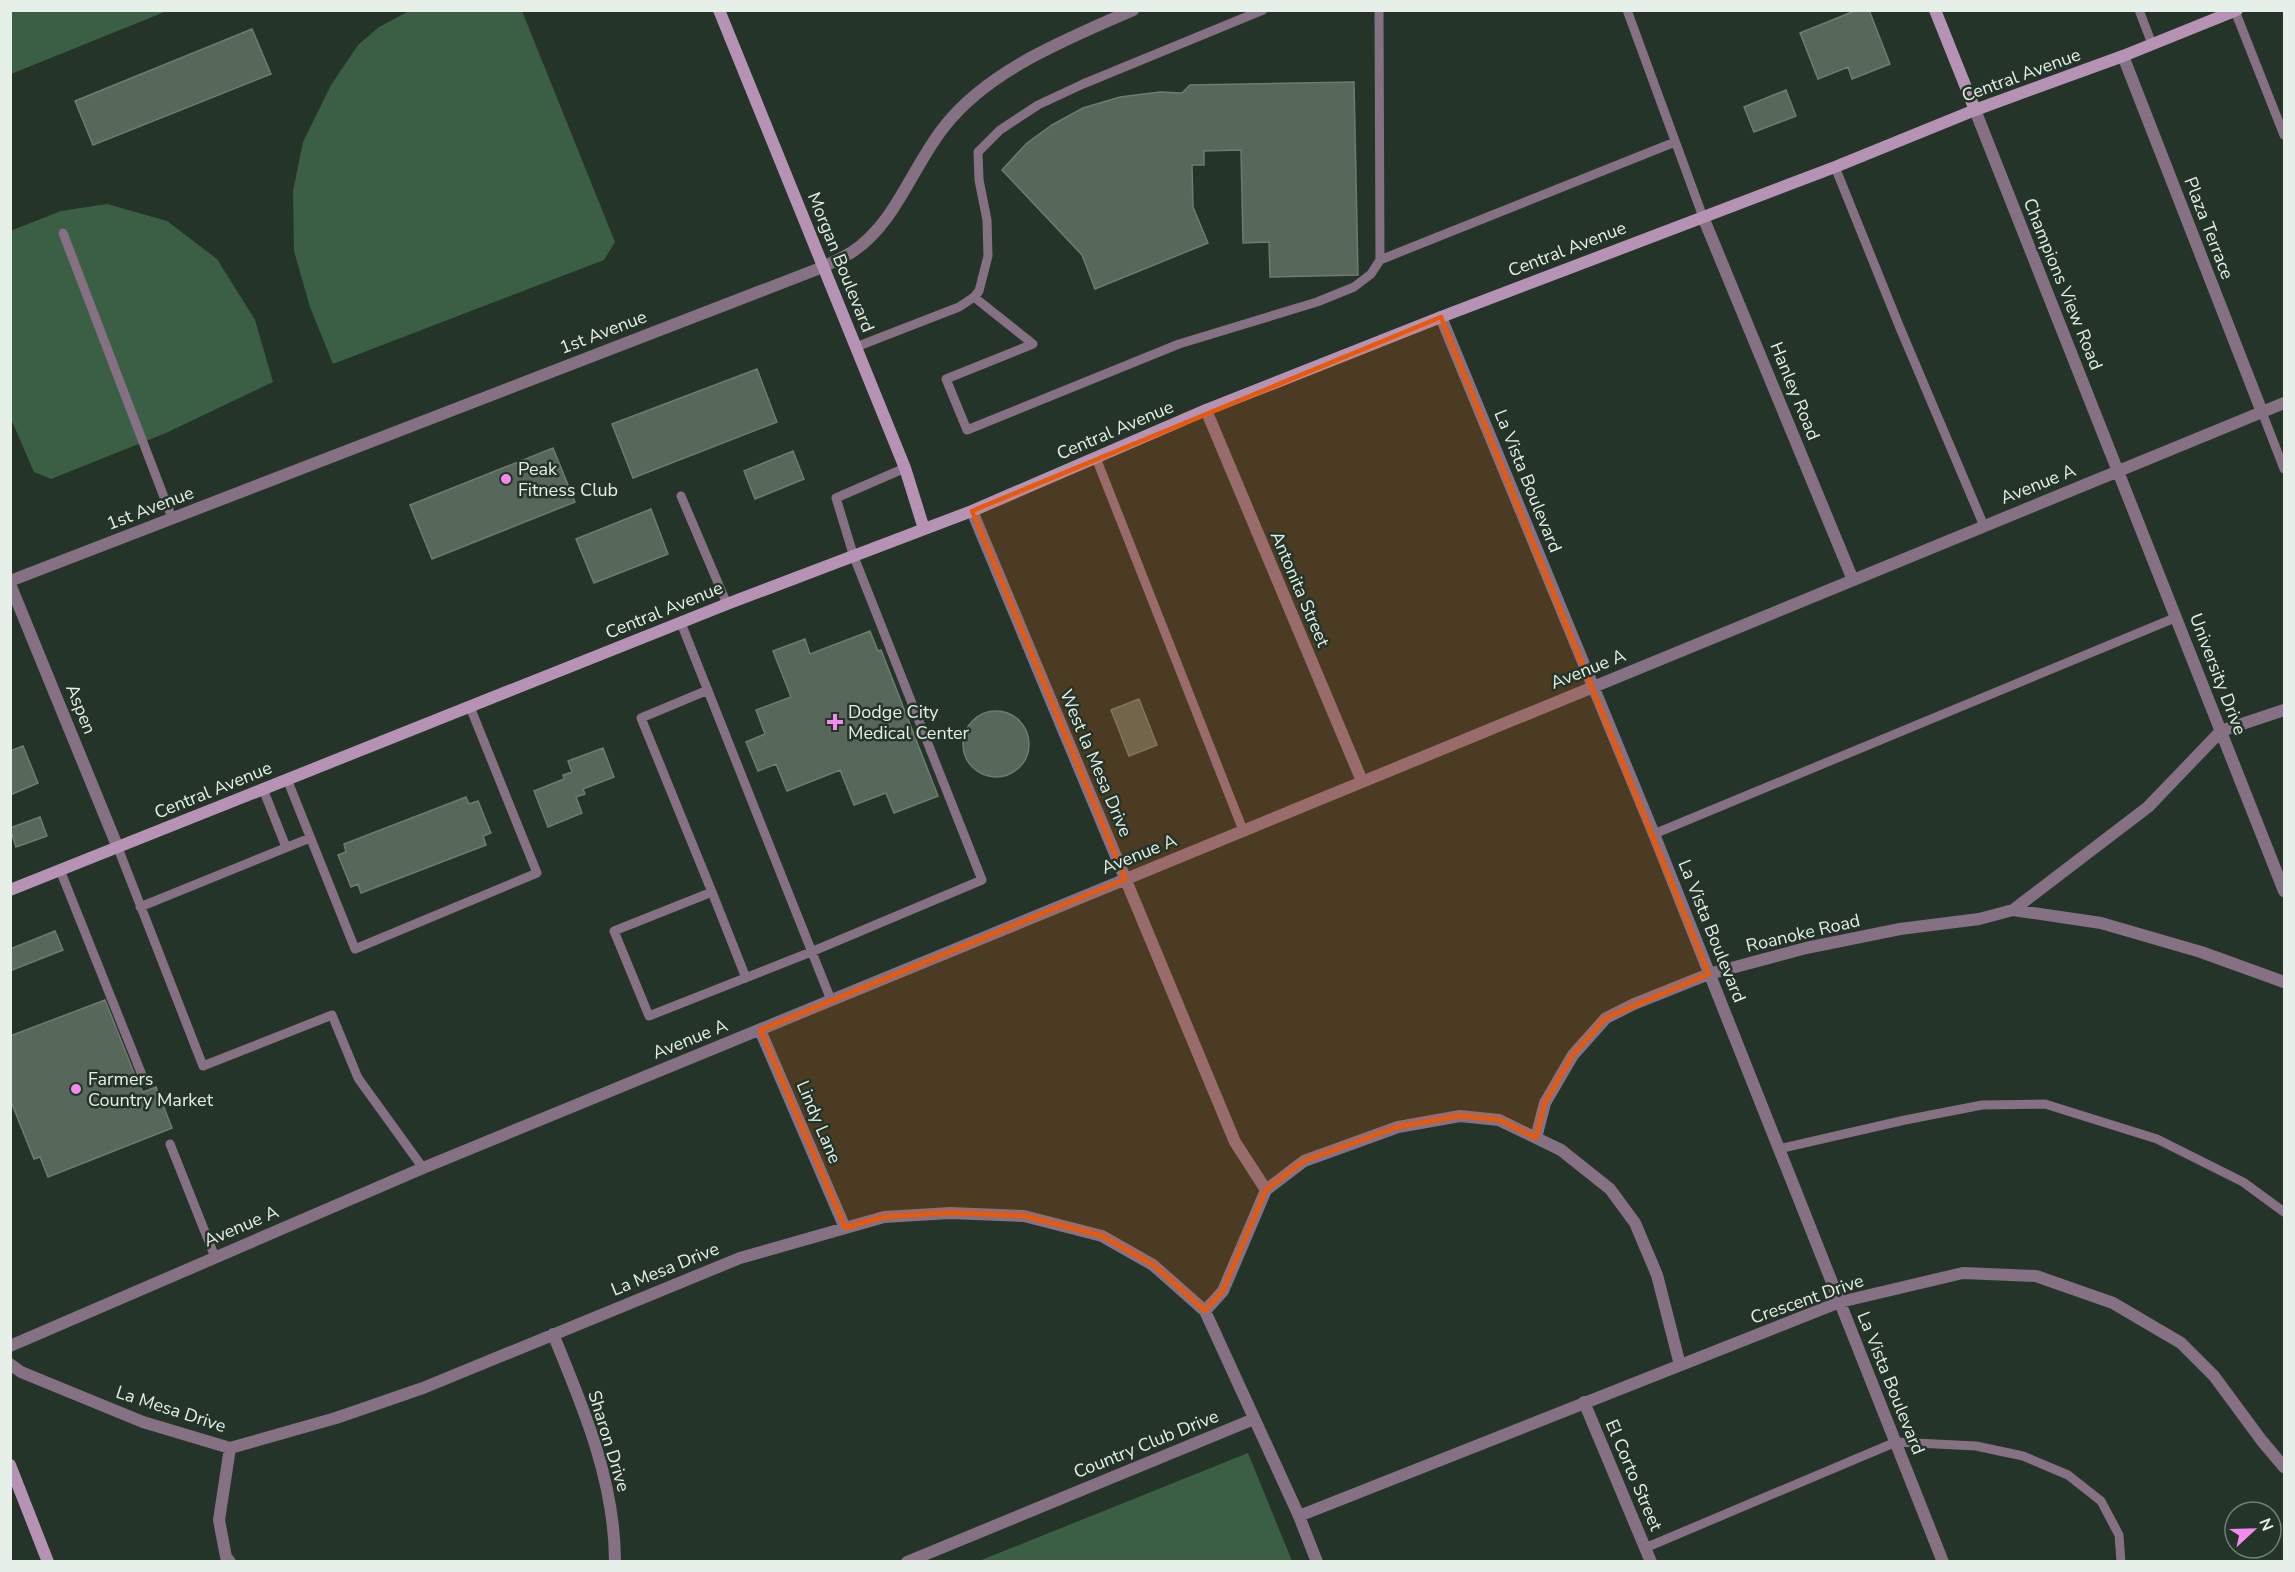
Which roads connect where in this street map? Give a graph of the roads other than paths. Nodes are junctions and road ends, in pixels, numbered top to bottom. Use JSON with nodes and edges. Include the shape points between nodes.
{"nodes":[{"id":1,"x":719,"y":10,"type":"edge"},
{"id":2,"x":1133,"y":10,"type":"edge"},
{"id":3,"x":1263,"y":10,"type":"edge"},
{"id":4,"x":1380,"y":10,"type":"edge"},
{"id":5,"x":1627,"y":10,"type":"edge"},
{"id":6,"x":1935,"y":10,"type":"edge"},
{"id":7,"x":2139,"y":10,"type":"edge"},
{"id":8,"x":2236,"y":11,"type":"edge"},
{"id":9,"x":2152,"y":45,"type":"junction"},
{"id":10,"x":2123,"y":56,"type":"junction"},
{"id":11,"x":1976,"y":110,"type":"junction"},
{"id":12,"x":2284,"y":135,"type":"edge"},
{"id":13,"x":1676,"y":142,"type":"junction"},
{"id":14,"x":1835,"y":167,"type":"junction"},
{"id":15,"x":1703,"y":217,"type":"junction"},
{"id":16,"x":63,"y":233,"type":"dead end"},
{"id":17,"x":1380,"y":260,"type":"junction"},
{"id":18,"x":823,"y":267,"type":"junction"},
{"id":19,"x":974,"y":297,"type":"junction"},
{"id":20,"x":1441,"y":317,"type":"junction"},
{"id":21,"x":856,"y":347,"type":"junction"},
{"id":22,"x":2284,"y":403,"type":"edge"},
{"id":23,"x":1206,"y":410,"type":"junction"},
{"id":24,"x":2262,"y":412,"type":"junction"},
{"id":25,"x":1095,"y":458,"type":"junction"},
{"id":26,"x":905,"y":468,"type":"junction"},
{"id":27,"x":2284,"y":469,"type":"edge"},
{"id":28,"x":2118,"y":471,"type":"junction"},
{"id":29,"x":681,"y":496,"type":"dead end"},
{"id":30,"x":972,"y":511,"type":"junction"},
{"id":31,"x":172,"y":518,"type":"junction"},
{"id":32,"x":1984,"y":526,"type":"junction"},
{"id":33,"x":924,"y":529,"type":"junction"},
{"id":34,"x":854,"y":557,"type":"junction"},
{"id":35,"x":1852,"y":580,"type":"junction"},
{"id":36,"x":10,"y":582,"type":"edge"},
{"id":37,"x":727,"y":604,"type":"junction"},
{"id":38,"x":2177,"y":618,"type":"junction"},
{"id":39,"x":681,"y":623,"type":"junction"},
{"id":40,"x":1593,"y":686,"type":"junction"},
{"id":41,"x":708,"y":690,"type":"junction"},
{"id":42,"x":470,"y":707,"type":"junction"},
{"id":43,"x":2284,"y":710,"type":"edge"},
{"id":44,"x":2221,"y":731,"type":"junction"},
{"id":45,"x":287,"y":780,"type":"junction"},
{"id":46,"x":1362,"y":781,"type":"junction"},
{"id":47,"x":263,"y":789,"type":"junction"},
{"id":48,"x":1243,"y":830,"type":"junction"},
{"id":49,"x":1654,"y":834,"type":"junction"},
{"id":50,"x":310,"y":838,"type":"junction"},
{"id":51,"x":286,"y":847,"type":"junction"},
{"id":52,"x":118,"y":848,"type":"junction"},
{"id":53,"x":60,"y":870,"type":"junction"},
{"id":54,"x":1125,"y":879,"type":"junction"},
{"id":55,"x":10,"y":890,"type":"edge"},
{"id":56,"x":2284,"y":891,"type":"edge"},
{"id":57,"x":712,"y":892,"type":"junction"},
{"id":58,"x":140,"y":907,"type":"junction"},
{"id":59,"x":2013,"y":910,"type":"junction"},
{"id":60,"x":811,"y":952,"type":"junction"},
{"id":61,"x":1709,"y":974,"type":"junction"},
{"id":62,"x":746,"y":978,"type":"junction"},
{"id":63,"x":2284,"y":982,"type":"edge"},
{"id":64,"x":831,"y":1000,"type":"junction"},
{"id":65,"x":760,"y":1030,"type":"junction"},
{"id":66,"x":144,"y":1080,"type":"dead end"},
{"id":67,"x":1536,"y":1138,"type":"junction"},
{"id":68,"x":170,"y":1144,"type":"dead end"},
{"id":69,"x":1778,"y":1149,"type":"junction"},
{"id":70,"x":423,"y":1168,"type":"junction"},
{"id":71,"x":1266,"y":1190,"type":"junction"},
{"id":72,"x":2284,"y":1212,"type":"edge"},
{"id":73,"x":845,"y":1228,"type":"junction"},
{"id":74,"x":215,"y":1257,"type":"junction"},
{"id":75,"x":1840,"y":1302,"type":"junction"},
{"id":76,"x":1205,"y":1311,"type":"junction"},
{"id":77,"x":553,"y":1334,"type":"junction"},
{"id":78,"x":10,"y":1346,"type":"edge"},
{"id":79,"x":10,"y":1364,"type":"edge"},
{"id":80,"x":1680,"y":1365,"type":"junction"},
{"id":81,"x":1584,"y":1402,"type":"junction"},
{"id":82,"x":1254,"y":1419,"type":"junction"},
{"id":83,"x":1896,"y":1443,"type":"junction"},
{"id":84,"x":230,"y":1448,"type":"junction"},
{"id":85,"x":10,"y":1465,"type":"edge"},
{"id":86,"x":2284,"y":1467,"type":"edge"},
{"id":87,"x":1299,"y":1516,"type":"junction"},
{"id":88,"x":1645,"y":1548,"type":"junction"},
{"id":89,"x":48,"y":1562,"type":"edge"},
{"id":90,"x":230,"y":1562,"type":"edge"},
{"id":91,"x":615,"y":1562,"type":"edge"},
{"id":92,"x":907,"y":1562,"type":"edge"},
{"id":93,"x":1317,"y":1562,"type":"edge"},
{"id":94,"x":1651,"y":1562,"type":"edge"},
{"id":95,"x":1943,"y":1562,"type":"edge"},
{"id":96,"x":2121,"y":1562,"type":"edge"}],
"edges":[{"from":1,"to":18,"type":"street","name":"Morgan Boulevard"},
{"from":2,"to":18,"type":"street","name":"1st Avenue","via":[[1067,39],[984,86],[944,127],[885,221],[852,252]]},
{"from":3,"to":19,"type":"lane","via":[[1083,84],[1038,105],[1000,130],[978,153],[988,256]]},
{"from":4,"to":17,"type":"lane"},
{"from":5,"to":13,"type":"lane"},
{"from":6,"to":11,"type":"street"},
{"from":7,"to":9,"type":"lane"},
{"from":8,"to":9,"type":"street","name":"Central Avenue"},
{"from":8,"to":12,"type":"lane"},
{"from":9,"to":10,"type":"street","name":"Central Avenue"},
{"from":10,"to":11,"type":"street","name":"Central Avenue"},
{"from":10,"to":24,"type":"street","name":"Plaza Terrace"},
{"from":11,"to":14,"type":"street","name":"Central Avenue"},
{"from":11,"to":28,"type":"street","name":"Champions View Road"},
{"from":13,"to":15,"type":"lane"},
{"from":13,"to":17,"type":"lane"},
{"from":14,"to":15,"type":"street","name":"Central Avenue"},
{"from":14,"to":32,"type":"lane"},
{"from":15,"to":20,"type":"street","name":"Central Avenue"},
{"from":15,"to":35,"type":"street","name":"Hanley Road"},
{"from":16,"to":31,"type":"lane"},
{"from":17,"to":19,"type":"lane","via":[[1371,274],[1354,287],[1179,344],[968,430],[946,379],[1033,344]]},
{"from":18,"to":21,"type":"street","name":"Morgan Boulevard"},
{"from":18,"to":31,"type":"street","name":"1st Avenue"},
{"from":19,"to":21,"type":"lane","via":[[959,307]]},
{"from":20,"to":23,"type":"street","name":"Central Avenue"},
{"from":20,"to":40,"type":"street","name":"La Vista Boulevard"},
{"from":21,"to":26,"type":"street","name":"Morgan Boulevard"},
{"from":22,"to":24,"type":"street","name":"Avenue A"},
{"from":23,"to":25,"type":"street","name":"Central Avenue"},
{"from":23,"to":46,"type":"street","name":"Antonita Street"},
{"from":24,"to":27,"type":"lane"},
{"from":24,"to":28,"type":"street","name":"Avenue A"},
{"from":25,"to":30,"type":"street","name":"Central Avenue"},
{"from":25,"to":48,"type":"lane"},
{"from":26,"to":33,"type":"street","name":"Morgan Boulevard"},
{"from":26,"to":34,"type":"lane","via":[[836,498]]},
{"from":28,"to":32,"type":"street","name":"Avenue A"},
{"from":28,"to":38,"type":"street","name":"University Drive"},
{"from":29,"to":37,"type":"lane"},
{"from":30,"to":33,"type":"street","name":"Central Avenue"},
{"from":30,"to":54,"type":"street","name":"West la Mesa Drive"},
{"from":31,"to":36,"type":"street","name":"1st Avenue"},
{"from":32,"to":35,"type":"street","name":"Avenue A"},
{"from":33,"to":34,"type":"street","name":"Central Avenue"},
{"from":34,"to":37,"type":"street","name":"Central Avenue"},
{"from":34,"to":60,"type":"lane","via":[[982,880]]},
{"from":35,"to":40,"type":"street","name":"Avenue A"},
{"from":36,"to":52,"type":"street","name":"Aspen"},
{"from":37,"to":39,"type":"street","name":"Central Avenue"},
{"from":38,"to":44,"type":"street","name":"University Drive"},
{"from":38,"to":49,"type":"lane"},
{"from":39,"to":41,"type":"lane"},
{"from":39,"to":42,"type":"street","name":"Central Avenue"},
{"from":40,"to":46,"type":"street","name":"Avenue A"},
{"from":40,"to":49,"type":"street","name":"La Vista Boulevard"},
{"from":41,"to":57,"type":"lane","via":[[641,718]]},
{"from":41,"to":60,"type":"lane"},
{"from":42,"to":45,"type":"street","name":"Central Avenue"},
{"from":42,"to":50,"type":"lane","via":[[537,873],[355,949]]},
{"from":43,"to":44,"type":"street","name":"Roanoke Road"},
{"from":44,"to":56,"type":"street","name":"University Drive"},
{"from":44,"to":59,"type":"street","name":"Roanoke Road","via":[[2148,807]]},
{"from":45,"to":47,"type":"street","name":"Central Avenue"},
{"from":45,"to":50,"type":"lane"},
{"from":46,"to":48,"type":"street","name":"Avenue A"},
{"from":47,"to":51,"type":"lane"},
{"from":47,"to":52,"type":"street","name":"Central Avenue"},
{"from":48,"to":54,"type":"street","name":"Avenue A"},
{"from":49,"to":61,"type":"street","name":"La Vista Boulevard"},
{"from":50,"to":51,"type":"lane"},
{"from":51,"to":58,"type":"lane"},
{"from":52,"to":53,"type":"street","name":"Central Avenue"},
{"from":52,"to":58,"type":"lane"},
{"from":53,"to":55,"type":"street","name":"Central Avenue"},
{"from":53,"to":66,"type":"lane"},
{"from":54,"to":64,"type":"street","name":"Avenue A"},
{"from":54,"to":71,"type":"street","name":"West la Mesa Drive","via":[[1235,1142]]},
{"from":57,"to":62,"type":"lane"},
{"from":57,"to":62,"type":"lane","via":[[614,931],[649,1016]]},
{"from":58,"to":70,"type":"lane","via":[[203,1066],[332,1015],[358,1078]]},
{"from":59,"to":61,"type":"street","name":"Roanoke Road","via":[[1806,948]]},
{"from":59,"to":63,"type":"street","name":"Roanoke Road","via":[[2101,923]]},
{"from":60,"to":62,"type":"lane"},
{"from":60,"to":64,"type":"lane"},
{"from":61,"to":67,"type":"street","name":"Roanoke Road","via":[[1606,1018],[1573,1055],[1545,1103]]},
{"from":61,"to":69,"type":"street","name":"La Vista Boulevard"},
{"from":64,"to":65,"type":"street","name":"Avenue A"},
{"from":65,"to":70,"type":"street","name":"Avenue A"},
{"from":65,"to":73,"type":"street","name":"Lindy Lane"},
{"from":67,"to":71,"type":"street","via":[[1499,1120],[1460,1116],[1398,1128],[1304,1161]]},
{"from":67,"to":80,"type":"street","via":[[1561,1150],[1610,1189],[1635,1222],[1657,1275]]},
{"from":68,"to":74,"type":"lane"},
{"from":69,"to":72,"type":"lane","via":[[1982,1105],[2045,1104],[2157,1139],[2243,1182]]},
{"from":69,"to":75,"type":"street","name":"La Vista Boulevard"},
{"from":70,"to":74,"type":"street","name":"Avenue A"},
{"from":71,"to":76,"type":"street","via":[[1222,1291]]},
{"from":73,"to":76,"type":"street","name":"La Mesa Drive","via":[[895,1216],[1024,1216],[1102,1236],[1153,1265]]},
{"from":73,"to":77,"type":"street","name":"La Mesa Drive","via":[[740,1258]]},
{"from":74,"to":78,"type":"street","name":"Avenue A"},
{"from":75,"to":80,"type":"street","name":"Crescent Drive"},
{"from":75,"to":83,"type":"street","name":"La Vista Boulevard"},
{"from":75,"to":86,"type":"street","name":"Crescent Drive","via":[[1963,1274],[2036,1276],[2112,1303],[2181,1343],[2214,1376]]},
{"from":76,"to":82,"type":"street"},
{"from":77,"to":84,"type":"street","name":"La Mesa Drive","via":[[423,1388]]},
{"from":77,"to":91,"type":"street","name":"Sharon Drive","via":[[588,1420],[606,1481]]},
{"from":79,"to":84,"type":"street","name":"La Mesa Drive","via":[[143,1422]]},
{"from":80,"to":81,"type":"street","name":"Crescent Drive"},
{"from":81,"to":87,"type":"street","name":"Crescent Drive"},
{"from":81,"to":88,"type":"street","name":"El Corto Street"},
{"from":82,"to":87,"type":"street"},
{"from":82,"to":92,"type":"street","name":"Country Club Drive"},
{"from":83,"to":88,"type":"lane"},
{"from":83,"to":95,"type":"street","name":"La Vista Boulevard"},
{"from":83,"to":96,"type":"lane","via":[[1976,1446],[2023,1456],[2068,1475],[2101,1501],[2118,1535]]},
{"from":84,"to":90,"type":"street","via":[[219,1520]]},
{"from":85,"to":89,"type":"street"},
{"from":87,"to":93,"type":"street"},
{"from":88,"to":94,"type":"street","name":"El Corto Street"}]}
